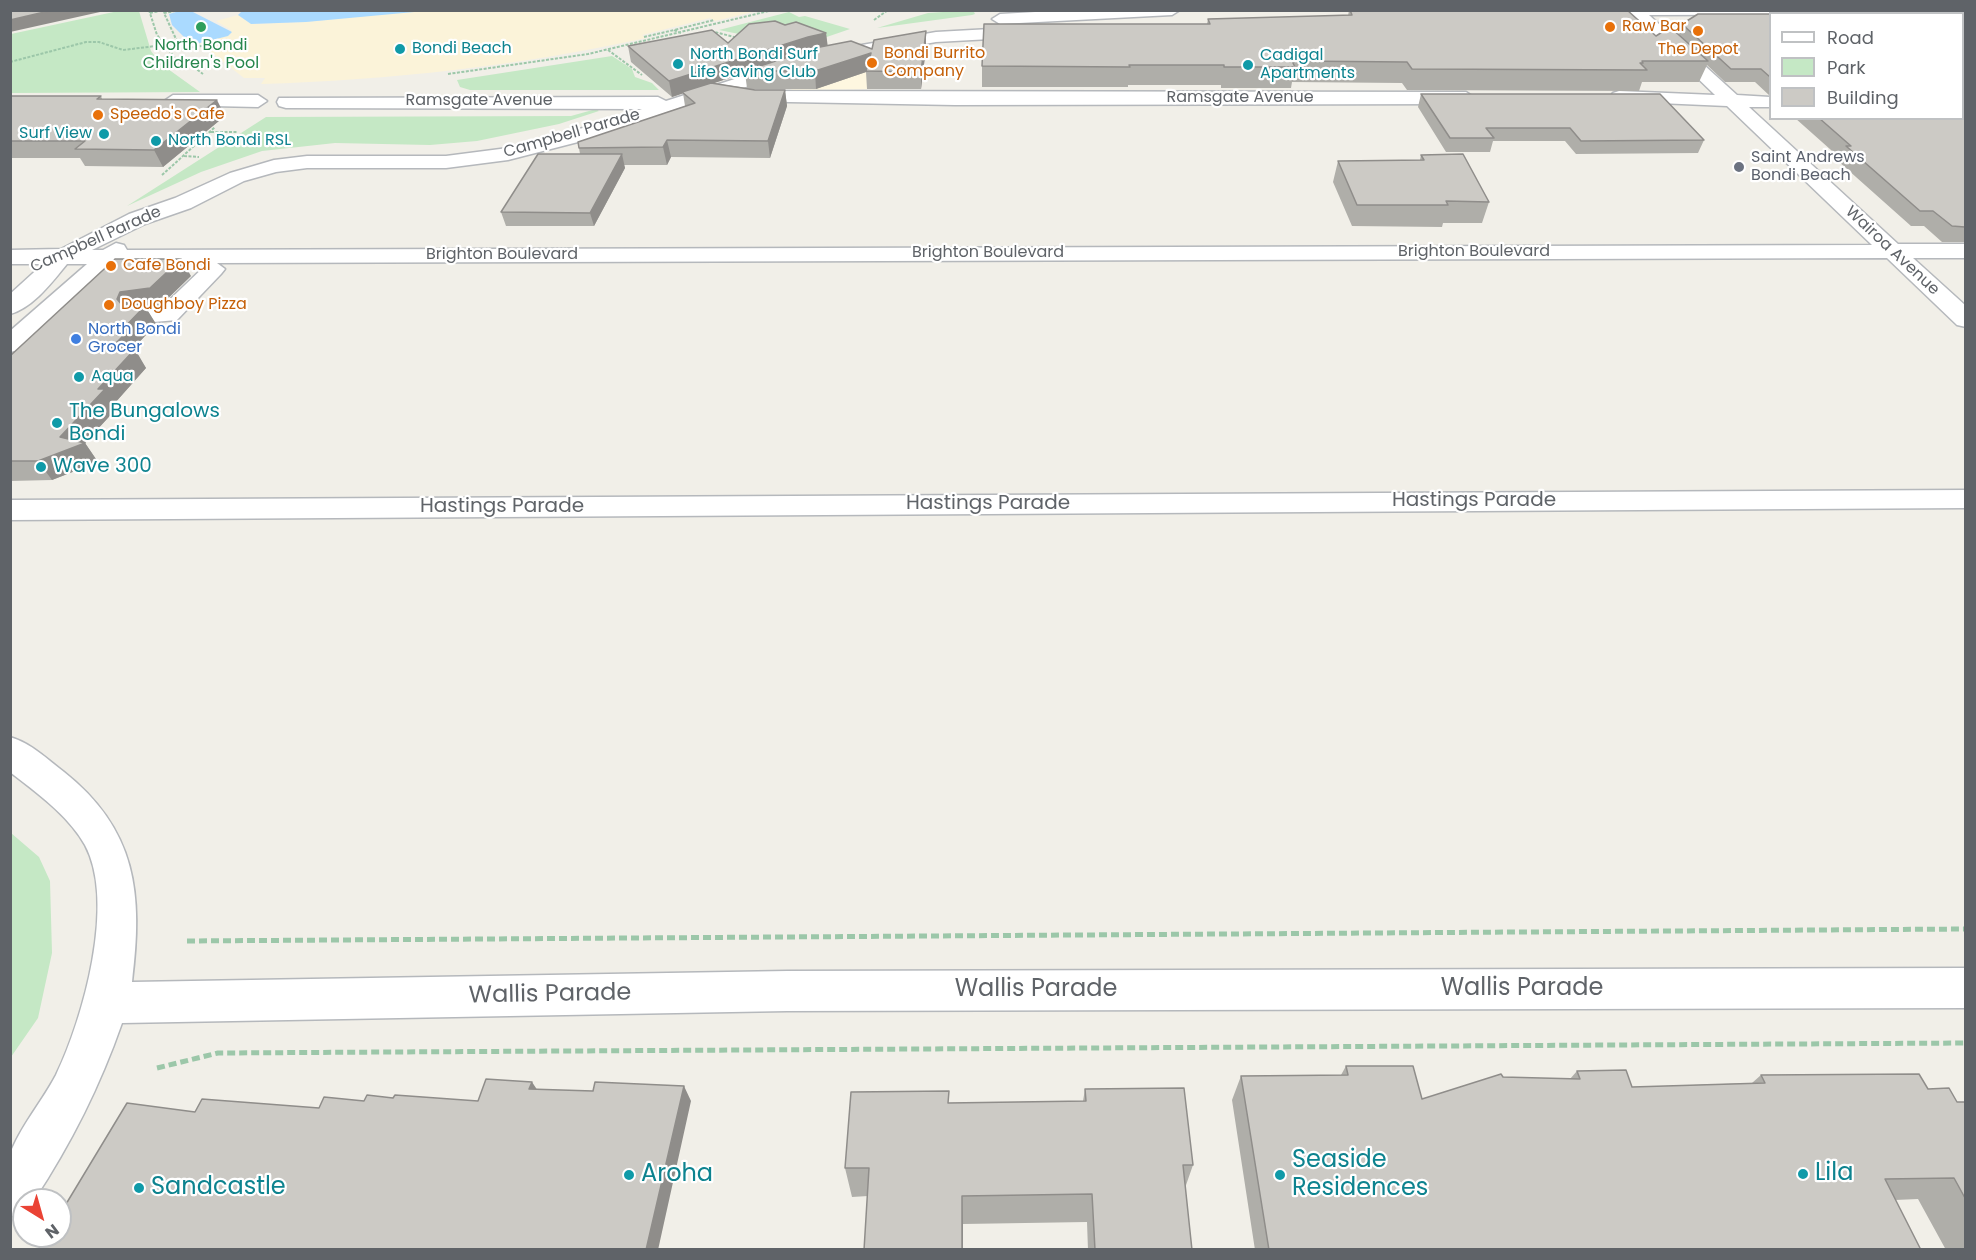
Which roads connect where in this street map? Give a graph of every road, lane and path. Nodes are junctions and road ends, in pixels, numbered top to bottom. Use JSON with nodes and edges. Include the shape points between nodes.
{"nodes":[{"id":1,"x":164,"y":10,"type":"edge"},
{"id":2,"x":180,"y":10,"type":"edge"},
{"id":3,"x":773,"y":10,"type":"edge"},
{"id":4,"x":1172,"y":10,"type":"edge"},
{"id":5,"x":1635,"y":10,"type":"edge"},
{"id":6,"x":1650,"y":10,"type":"edge"},
{"id":7,"x":150,"y":12,"type":"edge"},
{"id":8,"x":1808,"y":12,"type":"edge"},
{"id":9,"x":714,"y":20,"type":"dead end"},
{"id":10,"x":705,"y":28,"type":"junction"},
{"id":11,"x":674,"y":30,"type":"junction"},
{"id":12,"x":711,"y":31,"type":"junction"},
{"id":13,"x":1066,"y":32,"type":"edge"},
{"id":14,"x":681,"y":34,"type":"junction"},
{"id":15,"x":644,"y":37,"type":"dead end"},
{"id":16,"x":719,"y":38,"type":"edge"},
{"id":17,"x":746,"y":41,"type":"edge"},
{"id":18,"x":164,"y":45,"type":"junction"},
{"id":19,"x":202,"y":46,"type":"dead end"},
{"id":20,"x":608,"y":50,"type":"junction"},
{"id":21,"x":816,"y":58,"type":"junction"},
{"id":22,"x":10,"y":62,"type":"edge"},
{"id":23,"x":448,"y":74,"type":"dead end"},
{"id":24,"x":206,"y":76,"type":"dead end"},
{"id":25,"x":644,"y":78,"type":"edge"},
{"id":26,"x":709,"y":93,"type":"junction"},
{"id":27,"x":1600,"y":97,"type":"edge"},
{"id":28,"x":1481,"y":98,"type":"edge"},
{"id":29,"x":1728,"y":99,"type":"junction"},
{"id":30,"x":151,"y":101,"type":"edge"},
{"id":31,"x":233,"y":101,"type":"junction"},
{"id":32,"x":1769,"y":102,"type":"edge"},
{"id":33,"x":671,"y":105,"type":"junction"},
{"id":34,"x":211,"y":132,"type":"junction"},
{"id":35,"x":238,"y":132,"type":"dead end"},
{"id":36,"x":183,"y":156,"type":"junction"},
{"id":37,"x":199,"y":157,"type":"dead end"},
{"id":38,"x":162,"y":175,"type":"dead end"},
{"id":39,"x":183,"y":203,"type":"junction"},
{"id":40,"x":1892,"y":251,"type":"junction"},
{"id":41,"x":1965,"y":251,"type":"edge"},
{"id":42,"x":108,"y":255,"type":"junction"},
{"id":43,"x":61,"y":256,"type":"junction"},
{"id":44,"x":10,"y":258,"type":"edge"},
{"id":45,"x":213,"y":269,"type":"dead end"},
{"id":46,"x":10,"y":278,"type":"edge"},
{"id":47,"x":42,"y":280,"type":"junction"},
{"id":48,"x":10,"y":307,"type":"edge"},
{"id":49,"x":142,"y":316,"type":"edge"},
{"id":50,"x":1965,"y":320,"type":"edge"},
{"id":51,"x":10,"y":345,"type":"edge"},
{"id":52,"x":1965,"y":499,"type":"edge"},
{"id":53,"x":10,"y":510,"type":"edge"},
{"id":54,"x":10,"y":751,"type":"edge"},
{"id":55,"x":1965,"y":929,"type":"edge"},
{"id":56,"x":187,"y":941,"type":"dead end"},
{"id":57,"x":1965,"y":988,"type":"edge"},
{"id":58,"x":107,"y":1003,"type":"junction"},
{"id":59,"x":1965,"y":1043,"type":"edge"},
{"id":60,"x":157,"y":1068,"type":"dead end"},
{"id":61,"x":10,"y":1193,"type":"edge"}],
"edges":[{"from":1,"to":7,"type":"path"},
{"from":2,"to":19,"type":"path","via":[[164,13],[176,39],[187,48]]},
{"from":3,"to":10,"type":"path"},
{"from":4,"to":21,"type":"street","name":"Campbell Parade","via":[[1037,16],[929,27],[849,43]]},
{"from":5,"to":29,"type":"street","name":"Wairoa Avenue"},
{"from":6,"to":8,"type":"street"},
{"from":7,"to":18,"type":"path"},
{"from":9,"to":11,"type":"path"},
{"from":10,"to":12,"type":"path"},
{"from":10,"to":14,"type":"path"},
{"from":11,"to":14,"type":"path"},
{"from":11,"to":15,"type":"path"},
{"from":12,"to":16,"type":"path"},
{"from":12,"to":17,"type":"path"},
{"from":13,"to":21,"type":"street","name":"Campbell Parade","via":[[936,37]]},
{"from":14,"to":20,"type":"path"},
{"from":18,"to":22,"type":"path","via":[[123,50],[86,42]]},
{"from":18,"to":24,"type":"path","via":[[175,58]]},
{"from":20,"to":23,"type":"path"},
{"from":20,"to":25,"type":"path"},
{"from":21,"to":26,"type":"street","name":"Campbell Parade"},
{"from":26,"to":28,"type":"street","name":"Ramsgate Avenue","via":[[758,98],[955,94]]},
{"from":26,"to":33,"type":"street","name":"Campbell Parade"},
{"from":27,"to":29,"type":"street"},
{"from":29,"to":32,"type":"street"},
{"from":29,"to":40,"type":"street","name":"Wairoa Avenue"},
{"from":30,"to":31,"type":"street"},
{"from":31,"to":33,"type":"street","name":"Ramsgate Avenue","via":[[258,101],[252,106],[259,110],[278,108],[286,102],[637,100]]},
{"from":31,"to":34,"type":"path","via":[[230,105],[234,110]]},
{"from":33,"to":39,"type":"street","name":"Campbell Parade","via":[[548,145],[488,157],[419,163],[307,162],[274,166],[237,177]]},
{"from":34,"to":35,"type":"path"},
{"from":34,"to":36,"type":"path"},
{"from":36,"to":37,"type":"path"},
{"from":36,"to":38,"type":"path"},
{"from":39,"to":42,"type":"street","name":"Campbell Parade"},
{"from":39,"to":43,"type":"street","name":"Campbell Parade","via":[[137,219]]},
{"from":40,"to":41,"type":"street","name":"Brighton Boulevard"},
{"from":40,"to":42,"type":"street","name":"Brighton Boulevard"},
{"from":40,"to":50,"type":"street","name":"Wairoa Avenue"},
{"from":42,"to":43,"type":"street","name":"Brighton Boulevard"},
{"from":42,"to":47,"type":"street"},
{"from":42,"to":51,"type":"street","name":"Campbell Parade"},
{"from":43,"to":44,"type":"street","name":"Brighton Boulevard"},
{"from":43,"to":46,"type":"street","name":"Campbell Parade"},
{"from":43,"to":47,"type":"street"},
{"from":45,"to":49,"type":"street","via":[[168,315]]},
{"from":47,"to":48,"type":"street"},
{"from":52,"to":53,"type":"street","name":"Hastings Parade"},
{"from":54,"to":58,"type":"street","via":[[71,801],[94,827],[110,855],[117,922]]},
{"from":55,"to":56,"type":"path"},
{"from":57,"to":58,"type":"street","name":"Wallis Parade","via":[[799,991]]},
{"from":58,"to":61,"type":"street","via":[[75,1088]]},
{"from":59,"to":60,"type":"path","via":[[218,1053]]}]}
